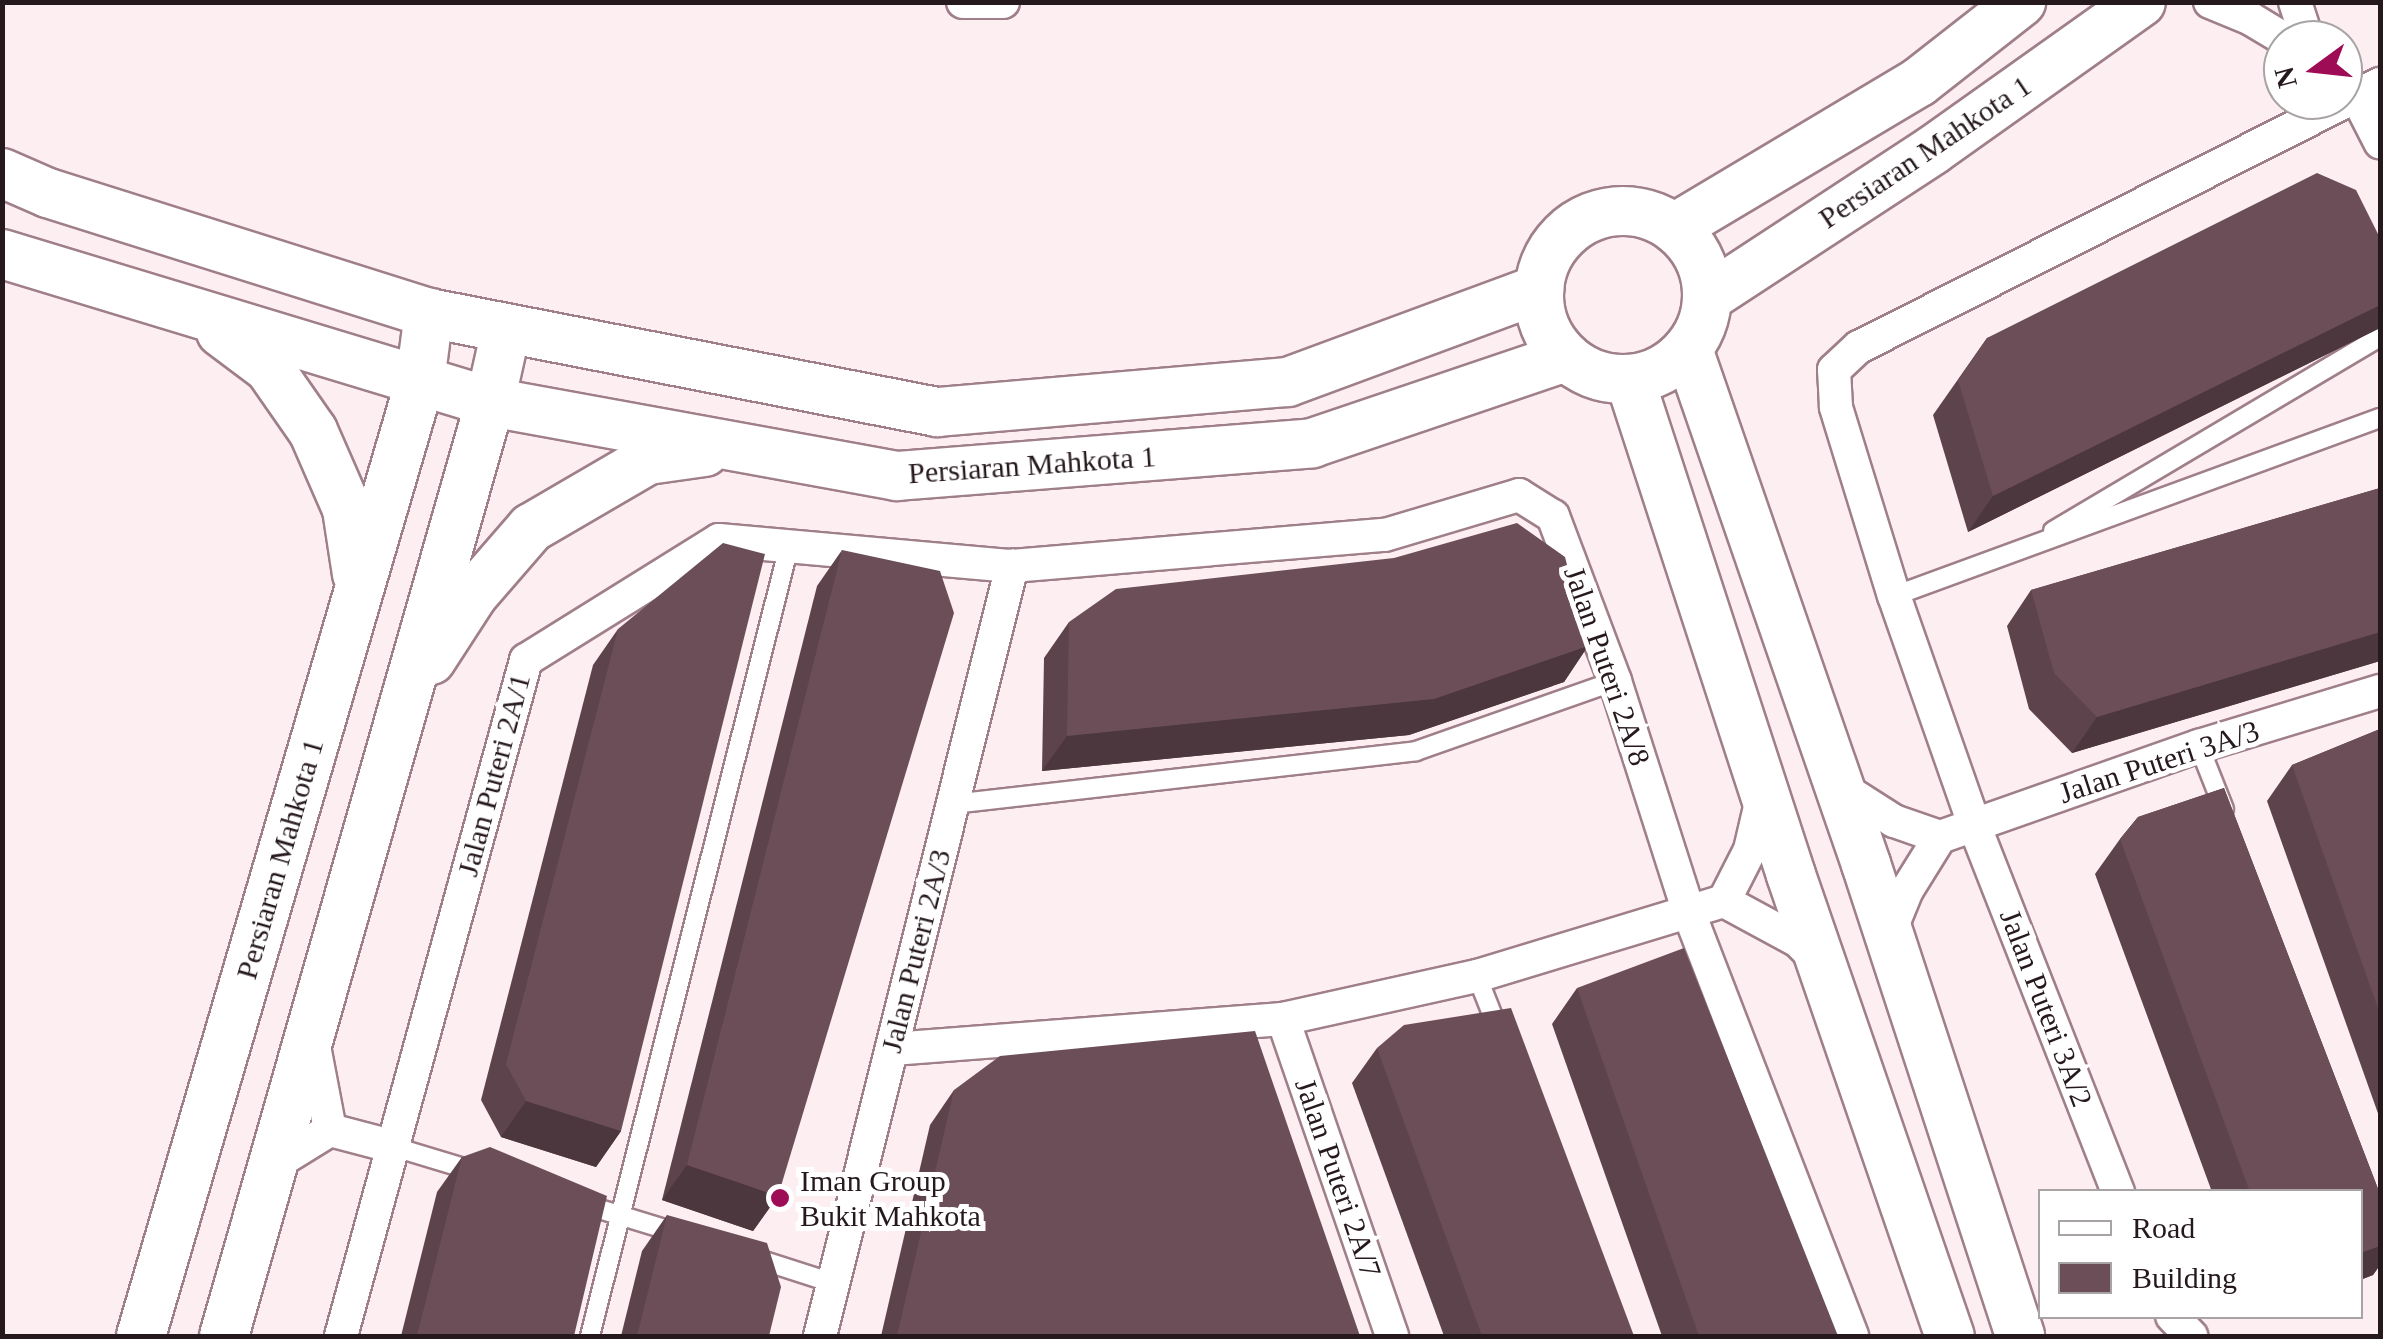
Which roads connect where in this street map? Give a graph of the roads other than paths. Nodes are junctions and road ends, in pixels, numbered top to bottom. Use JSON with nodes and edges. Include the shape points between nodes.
{"nodes":[{"id":1,"x":963,"y":2,"type":"edge"},
{"id":2,"x":1003,"y":2,"type":"edge"},
{"id":3,"x":2020,"y":2,"type":"edge"},
{"id":4,"x":2141,"y":2,"type":"edge"},
{"id":5,"x":2210,"y":2,"type":"edge"},
{"id":6,"x":2263,"y":26,"type":"edge"},
{"id":7,"x":2363,"y":96,"type":"edge"},
{"id":8,"x":2298,"y":120,"type":"edge"},
{"id":9,"x":2380,"y":142,"type":"edge"},
{"id":10,"x":2,"y":174,"type":"edge"},
{"id":11,"x":1674,"y":228,"type":"junction"},
{"id":12,"x":2,"y":254,"type":"edge"},
{"id":13,"x":1539,"y":290,"type":"junction"},
{"id":14,"x":1707,"y":298,"type":"junction"},
{"id":15,"x":196,"y":313,"type":"junction"},
{"id":16,"x":429,"y":314,"type":"junction"},
{"id":17,"x":506,"y":330,"type":"junction"},
{"id":18,"x":2380,"y":337,"type":"edge"},
{"id":19,"x":1688,"y":349,"type":"junction"},
{"id":20,"x":1566,"y":357,"type":"junction"},
{"id":21,"x":1630,"y":380,"type":"junction"},
{"id":22,"x":420,"y":381,"type":"junction"},
{"id":23,"x":490,"y":402,"type":"junction"},
{"id":24,"x":2380,"y":418,"type":"edge"},
{"id":25,"x":737,"y":447,"type":"junction"},
{"id":26,"x":789,"y":546,"type":"junction"},
{"id":27,"x":2010,"y":556,"type":"junction"},
{"id":28,"x":1012,"y":566,"type":"junction"},
{"id":29,"x":360,"y":588,"type":"junction"},
{"id":30,"x":1894,"y":596,"type":"junction"},
{"id":31,"x":1615,"y":681,"type":"junction"},
{"id":32,"x":2380,"y":691,"type":"edge"},
{"id":33,"x":405,"y":698,"type":"junction"},
{"id":34,"x":2200,"y":746,"type":"junction"},
{"id":35,"x":1839,"y":786,"type":"junction"},
{"id":36,"x":1765,"y":788,"type":"junction"},
{"id":37,"x":953,"y":804,"type":"junction"},
{"id":38,"x":2228,"y":820,"type":"edge"},
{"id":39,"x":1974,"y":824,"type":"junction"},
{"id":40,"x":1940,"y":837,"type":"junction"},
{"id":41,"x":1724,"y":901,"type":"junction"},
{"id":42,"x":1689,"y":912,"type":"junction"},
{"id":43,"x":1888,"y":934,"type":"junction"},
{"id":44,"x":1823,"y":965,"type":"junction"},
{"id":45,"x":1477,"y":976,"type":"junction"},
{"id":46,"x":1283,"y":1019,"type":"junction"},
{"id":47,"x":313,"y":1026,"type":"junction"},
{"id":48,"x":1506,"y":1048,"type":"edge"},
{"id":49,"x":892,"y":1049,"type":"junction"},
{"id":50,"x":330,"y":1130,"type":"junction"},
{"id":51,"x":391,"y":1146,"type":"junction"},
{"id":52,"x":273,"y":1165,"type":"junction"},
{"id":53,"x":487,"y":1175,"type":"edge"},
{"id":54,"x":2117,"y":1189,"type":"edge"},
{"id":55,"x":564,"y":1198,"type":"edge"},
{"id":56,"x":621,"y":1215,"type":"junction"},
{"id":57,"x":692,"y":1238,"type":"edge"},
{"id":58,"x":727,"y":1249,"type":"edge"},
{"id":59,"x":833,"y":1283,"type":"junction"},
{"id":60,"x":140,"y":1336,"type":"edge"},
{"id":61,"x":224,"y":1336,"type":"edge"},
{"id":62,"x":342,"y":1336,"type":"edge"},
{"id":63,"x":590,"y":1336,"type":"edge"},
{"id":64,"x":820,"y":1336,"type":"edge"},
{"id":65,"x":1392,"y":1336,"type":"edge"},
{"id":66,"x":1852,"y":1336,"type":"edge"},
{"id":67,"x":1950,"y":1336,"type":"edge"},
{"id":68,"x":2020,"y":1336,"type":"edge"}],
"edges":[{"from":1,"to":2,"type":"street"},
{"from":3,"to":11,"type":"main road","name":"Persiaran Mahkota 1","via":[[1919,82]]},
{"from":4,"to":14,"type":"main road","name":"Persiaran Mahkota 1","via":[[1933,150]]},
{"from":5,"to":6,"type":"street"},
{"from":7,"to":9,"type":"street"},
{"from":8,"to":30,"type":"street","name":"Jalan Puteri 3A/2","via":[[1859,347],[1834,370],[1836,407]]},
{"from":10,"to":16,"type":"main road","name":"Persiaran Mahkota 1"},
{"from":11,"to":13,"type":"main road","via":[[1626,210],[1600,213],[1557,241]]},
{"from":11,"to":14,"type":"main road","via":[[1704,271]]},
{"from":12,"to":15,"type":"main road","name":"Persiaran Mahkota 1"},
{"from":13,"to":17,"type":"main road","name":"Persiaran Mahkota 1","via":[[1288,382],[937,412]]},
{"from":13,"to":20,"type":"main road","via":[[1546,326]]},
{"from":14,"to":19,"type":"main road"},
{"from":15,"to":22,"type":"main road","name":"Persiaran Mahkota 1"},
{"from":15,"to":29,"type":"main road","via":[[269,368],[313,431],[347,510]]},
{"from":16,"to":17,"type":"main road","name":"Persiaran Mahkota 1"},
{"from":16,"to":22,"type":"main road","name":"Persiaran Mahkota 1"},
{"from":17,"to":23,"type":"main road"},
{"from":18,"to":27,"type":"lane"},
{"from":19,"to":21,"type":"main road","via":[[1668,367]]},
{"from":19,"to":35,"type":"main road"},
{"from":20,"to":21,"type":"main road","via":[[1588,372]]},
{"from":20,"to":25,"type":"main road","name":"Persiaran Mahkota 1","via":[[1312,443],[898,476]]},
{"from":21,"to":36,"type":"main road"},
{"from":22,"to":23,"type":"main road","name":"Persiaran Mahkota 1"},
{"from":22,"to":29,"type":"main road","name":"Persiaran Mahkota 1"},
{"from":23,"to":25,"type":"main road","name":"Persiaran Mahkota 1"},
{"from":23,"to":33,"type":"main road"},
{"from":24,"to":27,"type":"lane"},
{"from":25,"to":33,"type":"main road","via":[[648,460],[532,528],[473,595]]},
{"from":26,"to":28,"type":"street","name":"Jalan Puteri 2A/1"},
{"from":26,"to":51,"type":"street","name":"Jalan Puteri 2A/1","via":[[719,540],[526,660]]},
{"from":26,"to":56,"type":"lane"},
{"from":27,"to":30,"type":"lane"},
{"from":28,"to":31,"type":"street","name":"Jalan Puteri 2A/8","via":[[1385,536],[1519,495],[1554,516]]},
{"from":28,"to":37,"type":"street","name":"Jalan Puteri 2A/3"},
{"from":29,"to":60,"type":"main road","name":"Persiaran Mahkota 1"},
{"from":30,"to":39,"type":"street","name":"Jalan Puteri 3A/2"},
{"from":31,"to":37,"type":"lane","via":[[1416,752]]},
{"from":31,"to":42,"type":"street","name":"Jalan Puteri 2A/8"},
{"from":32,"to":34,"type":"street","name":"Jalan Puteri 3A/3"},
{"from":33,"to":47,"type":"main road"},
{"from":34,"to":38,"type":"lane"},
{"from":34,"to":39,"type":"street","name":"Jalan Puteri 3A/3"},
{"from":35,"to":40,"type":"street","via":[[1894,821]]},
{"from":35,"to":43,"type":"main road"},
{"from":36,"to":41,"type":"street","via":[[1750,850]]},
{"from":36,"to":44,"type":"main road"},
{"from":37,"to":49,"type":"street","name":"Jalan Puteri 2A/3"},
{"from":39,"to":40,"type":"street","name":"Jalan Puteri 3A/3"},
{"from":39,"to":54,"type":"street","name":"Jalan Puteri 3A/2"},
{"from":40,"to":43,"type":"street"},
{"from":41,"to":42,"type":"street"},
{"from":41,"to":44,"type":"street","via":[[1798,941]]},
{"from":42,"to":45,"type":"street"},
{"from":42,"to":66,"type":"street","name":"Jalan Puteri 2A/8"},
{"from":43,"to":68,"type":"main road"},
{"from":44,"to":67,"type":"main road"},
{"from":45,"to":46,"type":"street"},
{"from":45,"to":48,"type":"lane"},
{"from":46,"to":49,"type":"street"},
{"from":46,"to":65,"type":"street","name":"Jalan Puteri 2A/7"},
{"from":47,"to":50,"type":"street"},
{"from":47,"to":52,"type":"main road"},
{"from":49,"to":59,"type":"street","name":"Jalan Puteri 2A/3"},
{"from":50,"to":51,"type":"street"},
{"from":50,"to":52,"type":"street"},
{"from":51,"to":53,"type":"lane"},
{"from":51,"to":62,"type":"street","name":"Jalan Puteri 2A/1"},
{"from":52,"to":61,"type":"main road"},
{"from":55,"to":56,"type":"lane"},
{"from":56,"to":57,"type":"lane"},
{"from":56,"to":63,"type":"lane"},
{"from":58,"to":59,"type":"lane"},
{"from":59,"to":64,"type":"street","name":"Jalan Puteri 2A/3"}]}
